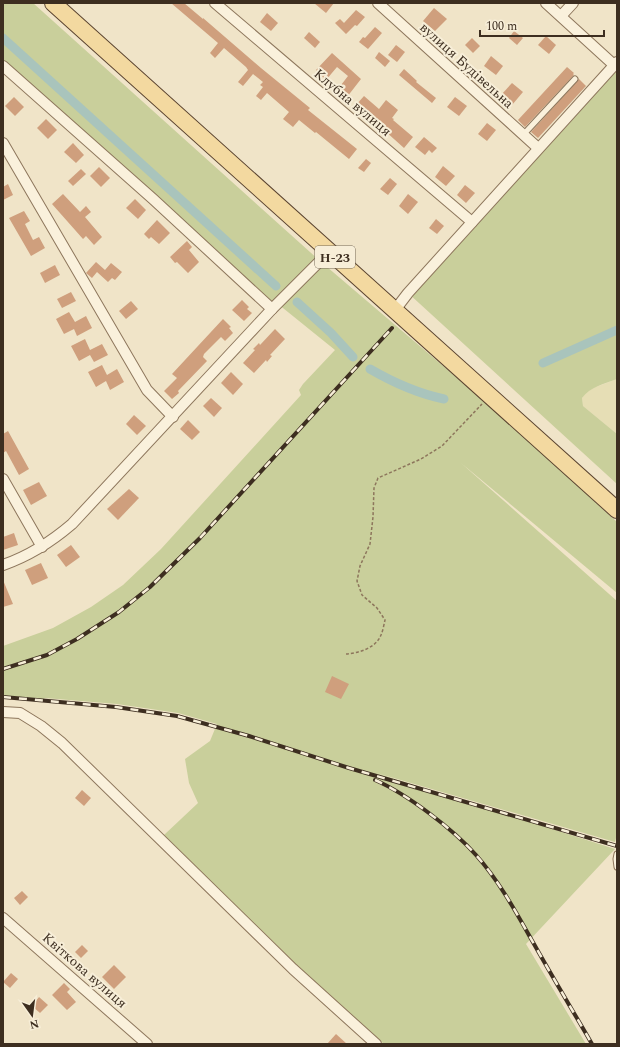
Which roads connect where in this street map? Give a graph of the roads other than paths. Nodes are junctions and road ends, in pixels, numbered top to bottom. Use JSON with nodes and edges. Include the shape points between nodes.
{"nodes":[{"id":1,"x":53,"y":3,"type":"edge"},
{"id":2,"x":215,"y":3,"type":"edge"},
{"id":3,"x":378,"y":3,"type":"edge"},
{"id":4,"x":546,"y":3,"type":"edge"},
{"id":5,"x":573,"y":3,"type":"edge"},
{"id":6,"x":561,"y":16,"type":"junction"},
{"id":7,"x":616,"y":64,"type":"edge"},
{"id":8,"x":3,"y":66,"type":"edge"},
{"id":9,"x":575,"y":79,"type":"dead end"},
{"id":10,"x":523,"y":135,"type":"junction"},
{"id":11,"x":3,"y":144,"type":"edge"},
{"id":12,"x":538,"y":148,"type":"junction"},
{"id":13,"x":472,"y":222,"type":"junction"},
{"id":14,"x":329,"y":252,"type":"junction"},
{"id":15,"x":272,"y":310,"type":"junction"},
{"id":16,"x":395,"y":310,"type":"junction"},
{"id":17,"x":173,"y":417,"type":"junction"},
{"id":18,"x":3,"y":479,"type":"edge"},
{"id":19,"x":617,"y":510,"type":"edge"},
{"id":20,"x":42,"y":547,"type":"junction"},
{"id":21,"x":3,"y":565,"type":"edge"},
{"id":22,"x":3,"y":712,"type":"edge"},
{"id":23,"x":617,"y":854,"type":"edge"},
{"id":24,"x":617,"y":867,"type":"edge"},
{"id":25,"x":3,"y":918,"type":"edge"},
{"id":26,"x":147,"y":1044,"type":"edge"},
{"id":27,"x":376,"y":1044,"type":"edge"}],
"edges":[{"from":1,"to":14,"type":"main road","number":"Н-23"},
{"from":2,"to":13,"type":"street","name":"Клубна вулиця"},
{"from":3,"to":10,"type":"street","name":"вулиця Будівельна"},
{"from":4,"to":6,"type":"street"},
{"from":5,"to":6,"type":"street"},
{"from":6,"to":7,"type":"street"},
{"from":7,"to":12,"type":"street"},
{"from":8,"to":15,"type":"street","via":[[153,199]]},
{"from":9,"to":10,"type":"lane"},
{"from":10,"to":12,"type":"street","name":"вулиця Будівельна"},
{"from":11,"to":17,"type":"street","via":[[148,390]]},
{"from":12,"to":13,"type":"street"},
{"from":13,"to":16,"type":"street"},
{"from":14,"to":15,"type":"street"},
{"from":14,"to":16,"type":"main road","number":"Н-23"},
{"from":15,"to":17,"type":"street"},
{"from":16,"to":19,"type":"main road","number":"Н-23"},
{"from":17,"to":20,"type":"street","via":[[72,524]]},
{"from":18,"to":20,"type":"street"},
{"from":20,"to":21,"type":"street"},
{"from":22,"to":27,"type":"street","via":[[20,713],[41,726],[62,744],[292,969]]},
{"from":23,"to":24,"type":"lane"},
{"from":25,"to":26,"type":"street","name":"Квіткова вулиця"}]}
